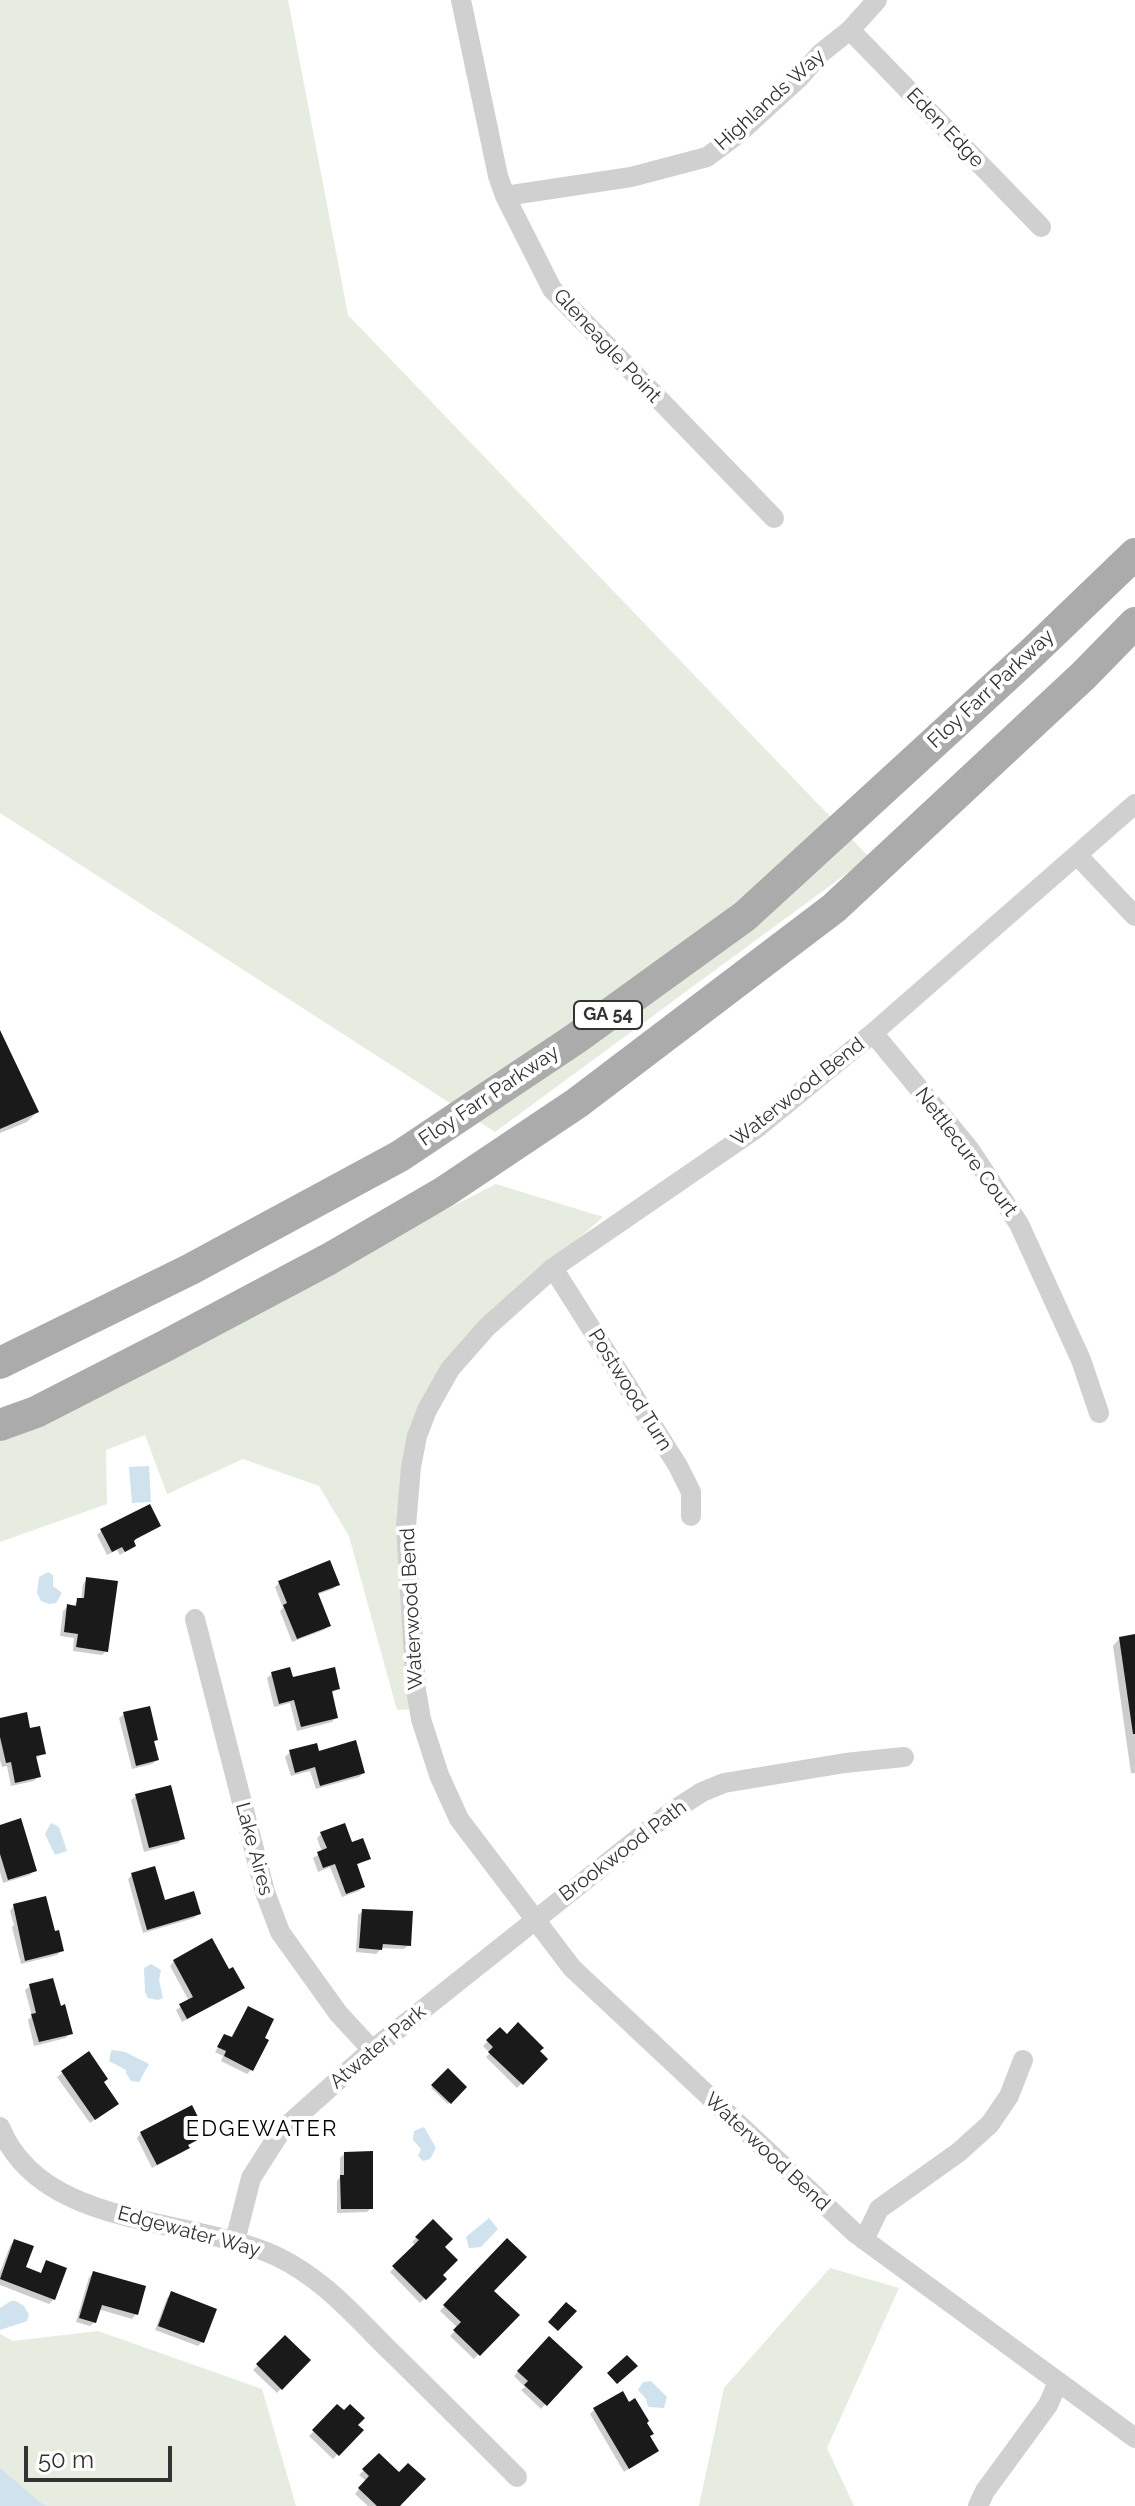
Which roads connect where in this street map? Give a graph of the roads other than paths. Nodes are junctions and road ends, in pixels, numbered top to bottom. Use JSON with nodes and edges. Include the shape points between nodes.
{"nodes":[{"id":1,"x":461,"y":0,"type":"edge"},
{"id":2,"x":877,"y":0,"type":"edge"},
{"id":3,"x":850,"y":30,"type":"junction"},
{"id":4,"x":505,"y":196,"type":"junction"},
{"id":5,"x":1041,"y":227,"type":"dead end"},
{"id":6,"x":774,"y":518,"type":"dead end"},
{"id":7,"x":1135,"y":554,"type":"edge"},
{"id":8,"x":1135,"y":623,"type":"edge"},
{"id":9,"x":1135,"y":804,"type":"edge"},
{"id":10,"x":1078,"y":856,"type":"junction"},
{"id":11,"x":1135,"y":916,"type":"edge"},
{"id":12,"x":873,"y":1033,"type":"junction"},
{"id":13,"x":553,"y":1268,"type":"junction"},
{"id":14,"x":0,"y":1363,"type":"edge"},
{"id":15,"x":1099,"y":1413,"type":"dead end"},
{"id":16,"x":0,"y":1425,"type":"edge"},
{"id":17,"x":691,"y":1516,"type":"dead end"},
{"id":18,"x":195,"y":1619,"type":"dead end"},
{"id":19,"x":904,"y":1757,"type":"dead end"},
{"id":20,"x":534,"y":1919,"type":"junction"},
{"id":21,"x":372,"y":2050,"type":"junction"},
{"id":22,"x":1023,"y":2060,"type":"dead end"},
{"id":23,"x":0,"y":2127,"type":"edge"},
{"id":24,"x":864,"y":2240,"type":"junction"},
{"id":25,"x":235,"y":2241,"type":"junction"},
{"id":26,"x":1058,"y":2382,"type":"junction"},
{"id":27,"x":1135,"y":2438,"type":"edge"},
{"id":28,"x":517,"y":2477,"type":"dead end"},
{"id":29,"x":978,"y":2506,"type":"edge"}],
"edges":[{"from":1,"to":4,"type":"street","name":"Gleneagle Point"},
{"from":2,"to":3,"type":"street","name":"Highlands Way"},
{"from":3,"to":4,"type":"street","name":"Highlands Way","via":[[707,157],[631,177]]},
{"from":3,"to":5,"type":"street","name":"Eden Edge"},
{"from":4,"to":6,"type":"street","name":"Gleneagle Point","via":[[552,289]]},
{"from":7,"to":14,"type":"main road","name":"Floy Farr Parkway","number":"GA 54","via":[[745,916],[575,1039],[400,1156],[191,1269]]},
{"from":8,"to":16,"type":"main road","number":"GA 54","via":[[834,908],[577,1103],[444,1192],[329,1259],[36,1412]]},
{"from":9,"to":10,"type":"street","name":"Waterwood Bend"},
{"from":10,"to":11,"type":"street"},
{"from":10,"to":12,"type":"street","name":"Waterwood Bend"},
{"from":12,"to":13,"type":"street","name":"Waterwood Bend","via":[[757,1128]]},
{"from":12,"to":15,"type":"street","name":"Nettlecure Court","via":[[970,1150],[1019,1224],[1081,1360]]},
{"from":13,"to":17,"type":"street","name":"Postwood Turn","via":[[678,1466],[691,1492]]},
{"from":13,"to":20,"type":"street","name":"Waterwood Bend","via":[[487,1327],[450,1369],[417,1436],[406,1526],[416,1690],[429,1748],[459,1819]]},
{"from":18,"to":21,"type":"street","name":"Lake Aires","via":[[280,1932],[338,2013]]},
{"from":19,"to":20,"type":"street","name":"Brookwood Path","via":[[764,1775],[702,1792]]},
{"from":20,"to":21,"type":"street","name":"Atwater Park"},
{"from":20,"to":24,"type":"street","name":"Waterwood Bend","via":[[572,1968]]},
{"from":21,"to":25,"type":"street","name":"Atwater Park","via":[[281,2131],[251,2178]]},
{"from":22,"to":24,"type":"street","via":[[1009,2096],[990,2124],[879,2209]]},
{"from":23,"to":25,"type":"street","name":"Edgewater Way","via":[[26,2167],[56,2190],[112,2212]]},
{"from":24,"to":26,"type":"street","name":"Waterwood Bend"},
{"from":25,"to":28,"type":"street","name":"Edgewater Way","via":[[276,2256],[323,2284]]},
{"from":26,"to":27,"type":"street","name":"Waterwood Bend"},
{"from":26,"to":29,"type":"street","via":[[1048,2405]]}]}
